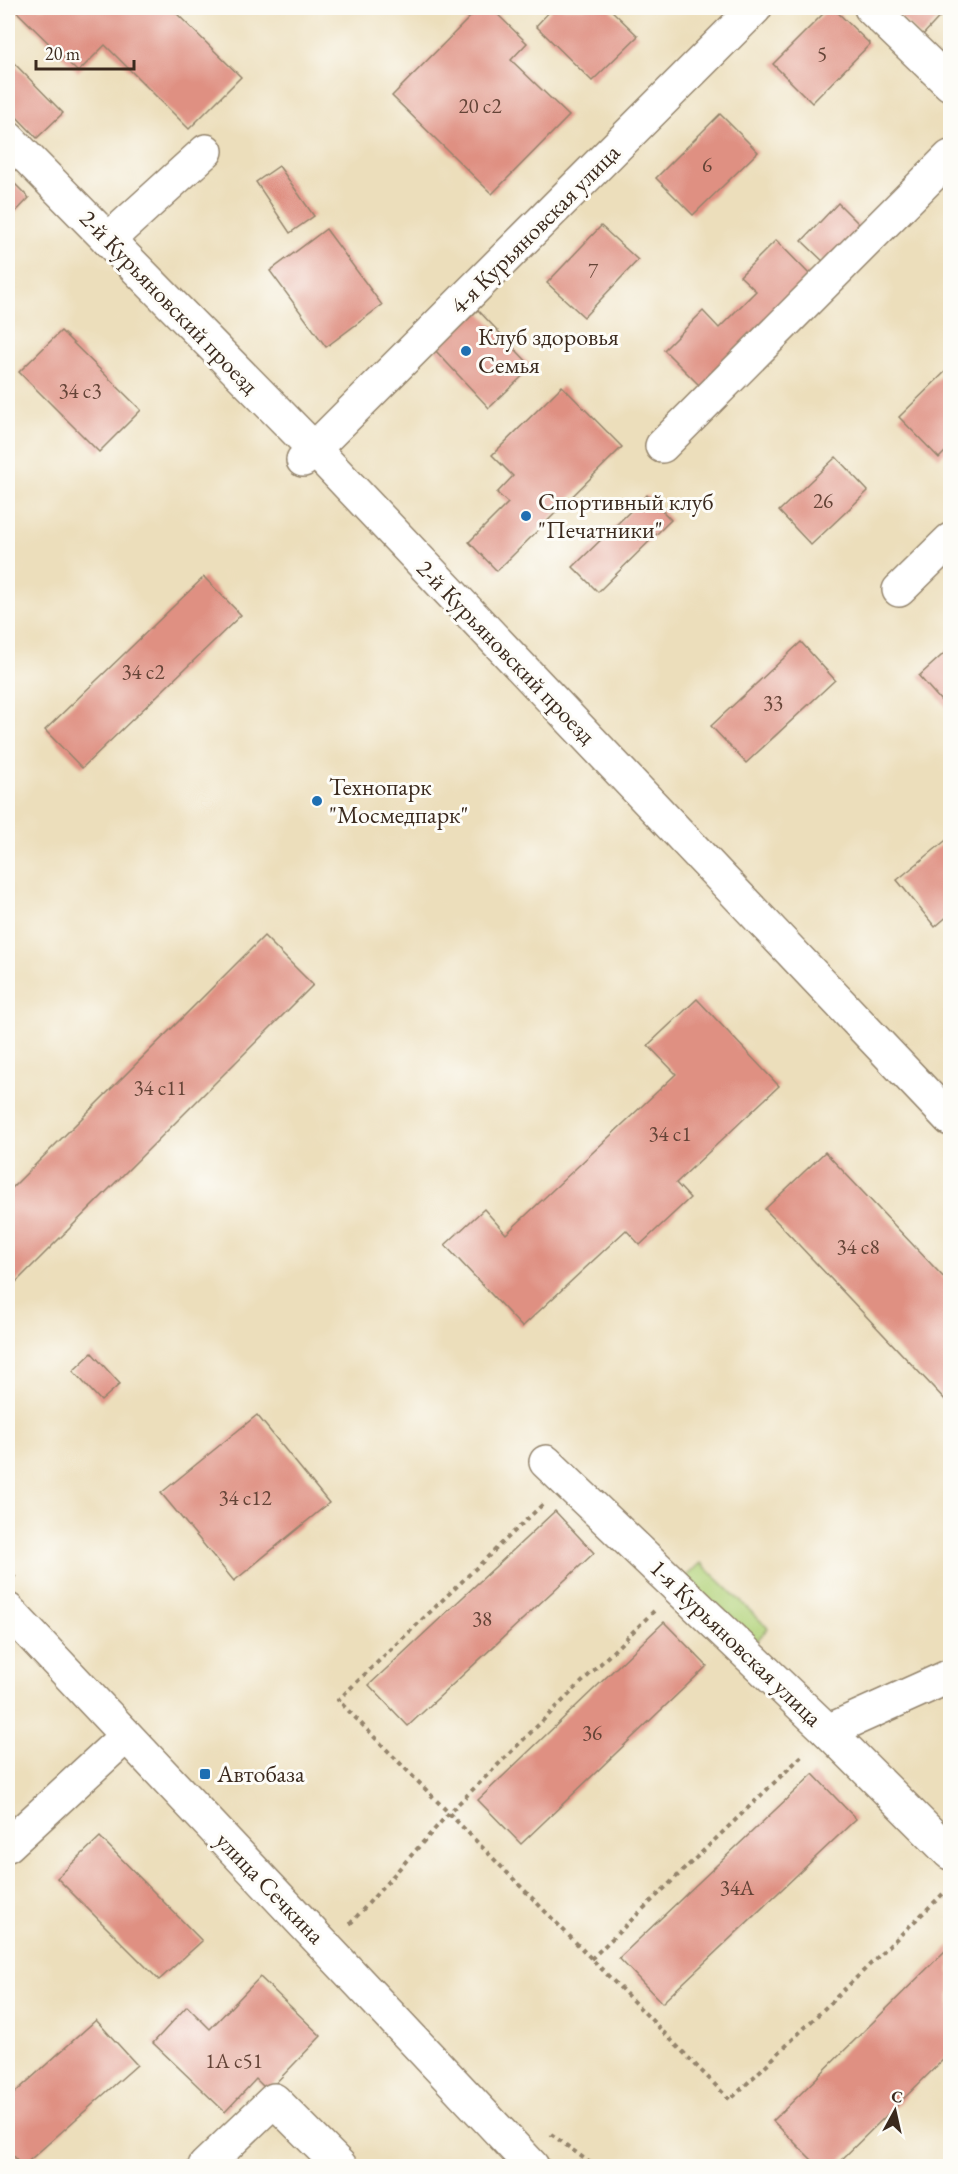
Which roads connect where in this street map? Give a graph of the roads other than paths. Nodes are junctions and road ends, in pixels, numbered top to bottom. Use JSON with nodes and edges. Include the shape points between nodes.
{"nodes":[{"id":1,"x":755,"y":8,"type":"edge"},
{"id":2,"x":871,"y":8,"type":"edge"},
{"id":3,"x":951,"y":84,"type":"edge"},
{"id":4,"x":8,"y":138,"type":"edge"},
{"id":5,"x":206,"y":151,"type":"dead end"},
{"id":6,"x":951,"y":157,"type":"edge"},
{"id":7,"x":108,"y":240,"type":"junction"},
{"id":8,"x":662,"y":446,"type":"dead end"},
{"id":9,"x":309,"y":455,"type":"junction"},
{"id":10,"x":951,"y":540,"type":"edge"},
{"id":11,"x":900,"y":590,"type":"dead end"},
{"id":12,"x":951,"y":1119,"type":"edge"},
{"id":13,"x":556,"y":1472,"type":"road end"},
{"id":14,"x":8,"y":1610,"type":"edge"},
{"id":15,"x":951,"y":1676,"type":"edge"},
{"id":16,"x":828,"y":1731,"type":"junction"},
{"id":17,"x":126,"y":1736,"type":"junction"},
{"id":18,"x":8,"y":1845,"type":"edge"},
{"id":19,"x":951,"y":1853,"type":"edge"},
{"id":20,"x":529,"y":2165,"type":"edge"},
{"id":21,"x":205,"y":2166,"type":"edge"},
{"id":22,"x":340,"y":2166,"type":"edge"}],
"edges":[{"from":1,"to":9,"type":"street","name":"4-я Курьяновская улица"},
{"from":2,"to":3,"type":"street"},
{"from":4,"to":7,"type":"street","name":"2-й Курьяновский проезд"},
{"from":5,"to":7,"type":"street"},
{"from":6,"to":8,"type":"street"},
{"from":7,"to":9,"type":"street","name":"2-й Курьяновский проезд"},
{"from":9,"to":12,"type":"street","name":"2-й Курьяновский проезд"},
{"from":10,"to":11,"type":"street"},
{"from":13,"to":16,"type":"street","name":"1-я Курьяновская улица"},
{"from":14,"to":17,"type":"street","name":"улица Сечкина"},
{"from":15,"to":16,"type":"street","name":"1-я Курьяновская улица"},
{"from":16,"to":19,"type":"street"},
{"from":17,"to":18,"type":"street"},
{"from":17,"to":20,"type":"street","name":"улица Сечкина"},
{"from":21,"to":22,"type":"street","via":[[274,2100]]}]}
